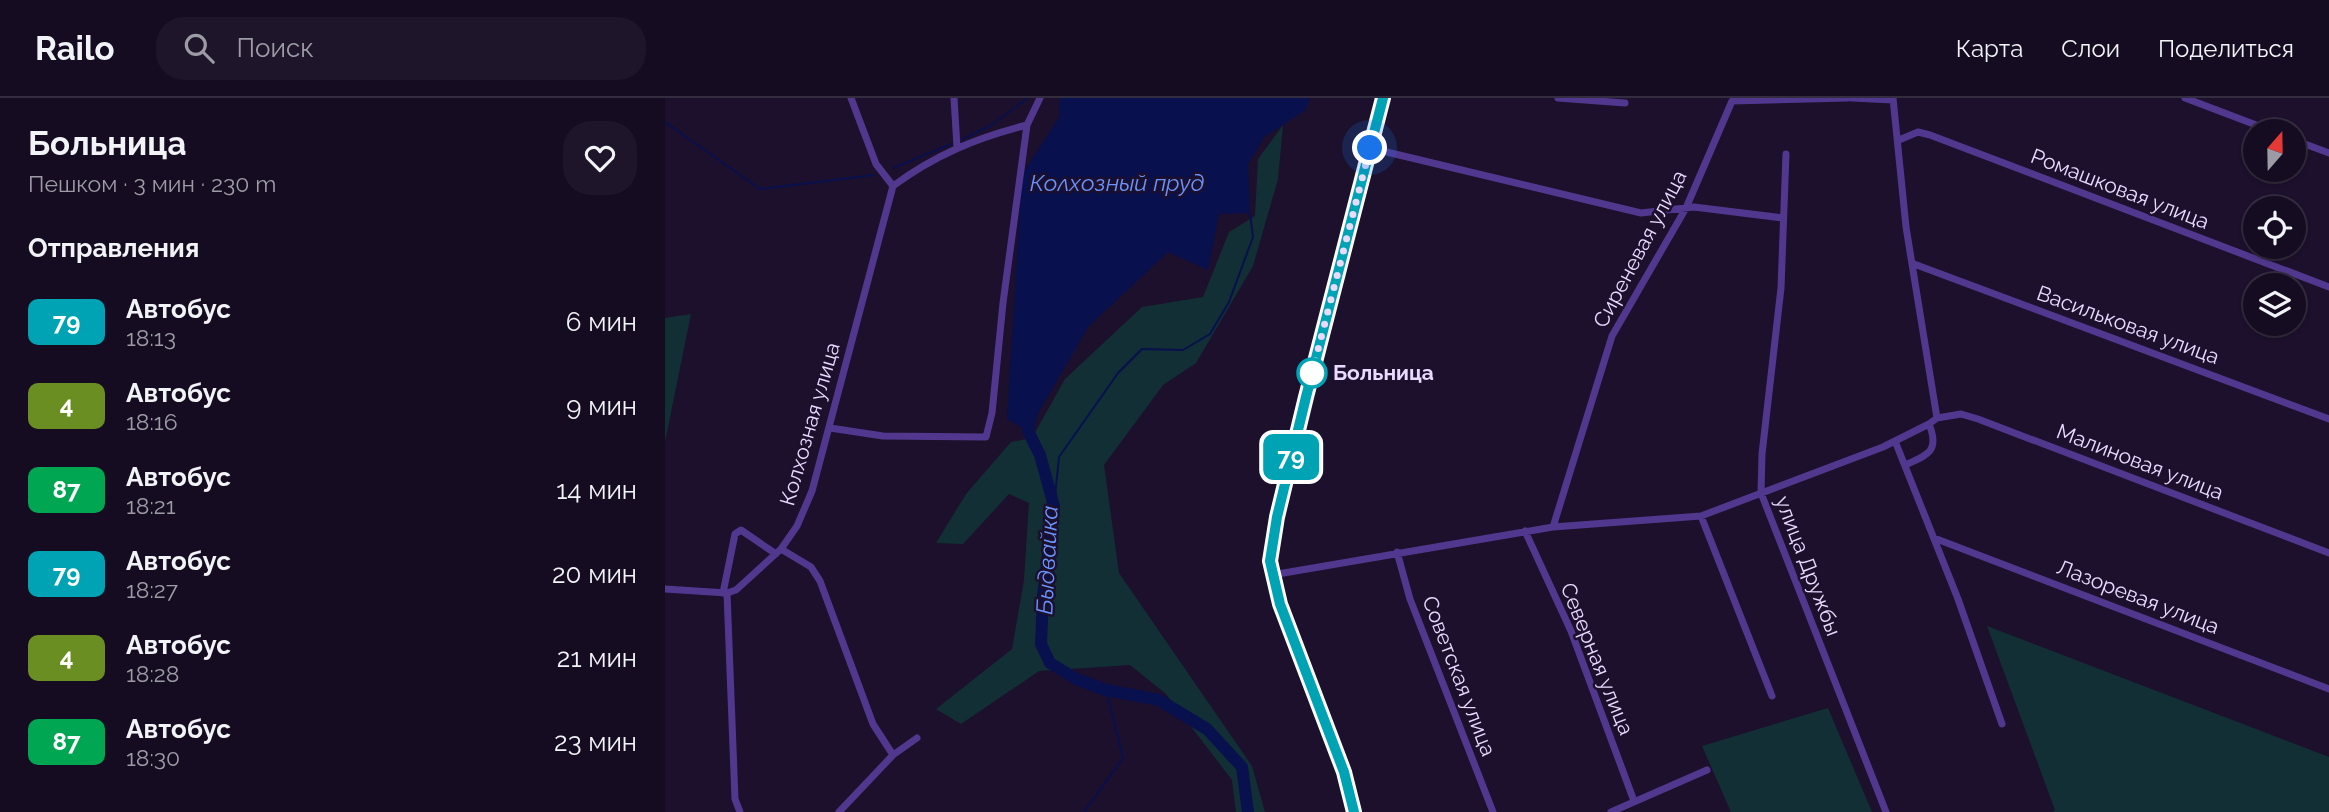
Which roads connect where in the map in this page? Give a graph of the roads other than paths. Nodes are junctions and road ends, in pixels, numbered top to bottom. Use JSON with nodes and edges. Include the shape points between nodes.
{"nodes":[{"id":1,"x":851,"y":98,"type":"edge"},
{"id":2,"x":954,"y":98,"type":"edge"},
{"id":3,"x":1040,"y":98,"type":"edge"},
{"id":4,"x":1383,"y":98,"type":"edge"},
{"id":5,"x":1558,"y":98,"type":"edge"},
{"id":6,"x":1850,"y":98,"type":"edge"},
{"id":7,"x":2185,"y":98,"type":"edge"},
{"id":8,"x":1893,"y":99,"type":"edge"},
{"id":9,"x":1625,"y":103,"type":"dead end"},
{"id":10,"x":2243,"y":120,"type":"edge"},
{"id":11,"x":1027,"y":125,"type":"junction"},
{"id":12,"x":1899,"y":140,"type":"junction"},
{"id":13,"x":2307,"y":145,"type":"edge"},
{"id":14,"x":957,"y":147,"type":"junction"},
{"id":15,"x":1370,"y":148,"type":"junction"},
{"id":16,"x":2329,"y":153,"type":"edge"},
{"id":17,"x":1787,"y":154,"type":"dead end"},
{"id":18,"x":893,"y":186,"type":"junction"},
{"id":19,"x":1686,"y":208,"type":"junction"},
{"id":20,"x":1783,"y":218,"type":"junction"},
{"id":21,"x":1914,"y":264,"type":"junction"},
{"id":22,"x":2329,"y":286,"type":"edge"},
{"id":23,"x":1937,"y":418,"type":"junction"},
{"id":24,"x":2329,"y":419,"type":"edge"},
{"id":25,"x":1929,"y":424,"type":"junction"},
{"id":26,"x":830,"y":428,"type":"junction"},
{"id":27,"x":1895,"y":441,"type":"junction"},
{"id":28,"x":1905,"y":465,"type":"junction"},
{"id":29,"x":1761,"y":493,"type":"junction"},
{"id":30,"x":1701,"y":516,"type":"junction"},
{"id":31,"x":1553,"y":527,"type":"junction"},
{"id":32,"x":1525,"y":531,"type":"junction"},
{"id":33,"x":1934,"y":538,"type":"junction"},
{"id":34,"x":778,"y":552,"type":"junction"},
{"id":35,"x":1397,"y":552,"type":"junction"},
{"id":36,"x":2329,"y":553,"type":"edge"},
{"id":37,"x":1272,"y":575,"type":"junction"},
{"id":38,"x":665,"y":589,"type":"edge"},
{"id":39,"x":725,"y":593,"type":"junction"},
{"id":40,"x":2329,"y":689,"type":"edge"},
{"id":41,"x":1772,"y":696,"type":"dead end"},
{"id":42,"x":2003,"y":724,"type":"dead end"},
{"id":43,"x":917,"y":738,"type":"dead end"},
{"id":44,"x":893,"y":755,"type":"junction"},
{"id":45,"x":1707,"y":771,"type":"dead end"},
{"id":46,"x":1634,"y":801,"type":"junction"},
{"id":47,"x":740,"y":812,"type":"edge"},
{"id":48,"x":839,"y":812,"type":"edge"},
{"id":49,"x":1354,"y":812,"type":"edge"},
{"id":50,"x":1493,"y":812,"type":"edge"},
{"id":51,"x":1611,"y":812,"type":"edge"},
{"id":52,"x":1886,"y":812,"type":"edge"}],
"edges":[{"from":1,"to":18,"type":"street","via":[[876,163]]},
{"from":2,"to":14,"type":"street"},
{"from":3,"to":11,"type":"street"},
{"from":4,"to":15,"type":"main road"},
{"from":5,"to":9,"type":"street"},
{"from":6,"to":8,"type":"street","name":"Сиреневая улица"},
{"from":6,"to":19,"type":"street","name":"Сиреневая улица","via":[[1732,101]]},
{"from":7,"to":10,"type":"street"},
{"from":8,"to":12,"type":"street"},
{"from":11,"to":14,"type":"street"},
{"from":11,"to":26,"type":"street","via":[[986,437],[883,436]]},
{"from":12,"to":21,"type":"street"},
{"from":12,"to":22,"type":"street","name":"Ромашковая улица","via":[[1918,132],[1930,135]]},
{"from":13,"to":16,"type":"street"},
{"from":14,"to":18,"type":"street"},
{"from":15,"to":19,"type":"street","via":[[1641,213]]},
{"from":15,"to":37,"type":"main road","via":[[1277,517]]},
{"from":17,"to":20,"type":"street","name":"улица Дружбы"},
{"from":18,"to":26,"type":"street","name":"Колхозная улица"},
{"from":19,"to":20,"type":"street"},
{"from":19,"to":31,"type":"street","name":"Сиреневая улица","via":[[1612,336]]},
{"from":20,"to":29,"type":"street","name":"улица Дружбы","via":[[1781,288]]},
{"from":21,"to":23,"type":"street"},
{"from":21,"to":24,"type":"street","name":"Васильковая улица"},
{"from":23,"to":25,"type":"street"},
{"from":23,"to":36,"type":"street","name":"Малиновая улица","via":[[1969,416]]},
{"from":25,"to":27,"type":"street"},
{"from":25,"to":28,"type":"street","via":[[1935,438],[1932,448],[1926,456]]},
{"from":26,"to":34,"type":"street","name":"Колхозная улица","via":[[803,514]]},
{"from":27,"to":28,"type":"street"},
{"from":27,"to":29,"type":"street"},
{"from":28,"to":33,"type":"street"},
{"from":29,"to":30,"type":"street"},
{"from":29,"to":52,"type":"street","name":"улица Дружбы"},
{"from":30,"to":31,"type":"street"},
{"from":30,"to":41,"type":"street"},
{"from":31,"to":32,"type":"street"},
{"from":32,"to":35,"type":"street"},
{"from":32,"to":46,"type":"street","name":"Северная улица","via":[[1571,631]]},
{"from":33,"to":40,"type":"street","name":"Лазоревая улица"},
{"from":33,"to":42,"type":"street"},
{"from":34,"to":39,"type":"street","name":"Колхозная улица","via":[[741,587]]},
{"from":34,"to":39,"type":"street","via":[[741,530],[735,534]]},
{"from":34,"to":44,"type":"street","via":[[811,567],[820,582],[873,724]]},
{"from":35,"to":37,"type":"street"},
{"from":35,"to":50,"type":"street","name":"Советская улица","via":[[1410,599]]},
{"from":37,"to":49,"type":"main road","via":[[1344,772]]},
{"from":38,"to":39,"type":"street"},
{"from":39,"to":47,"type":"street","via":[[735,799]]},
{"from":43,"to":44,"type":"street"},
{"from":44,"to":48,"type":"street"},
{"from":45,"to":46,"type":"street"},
{"from":46,"to":51,"type":"street"}]}
